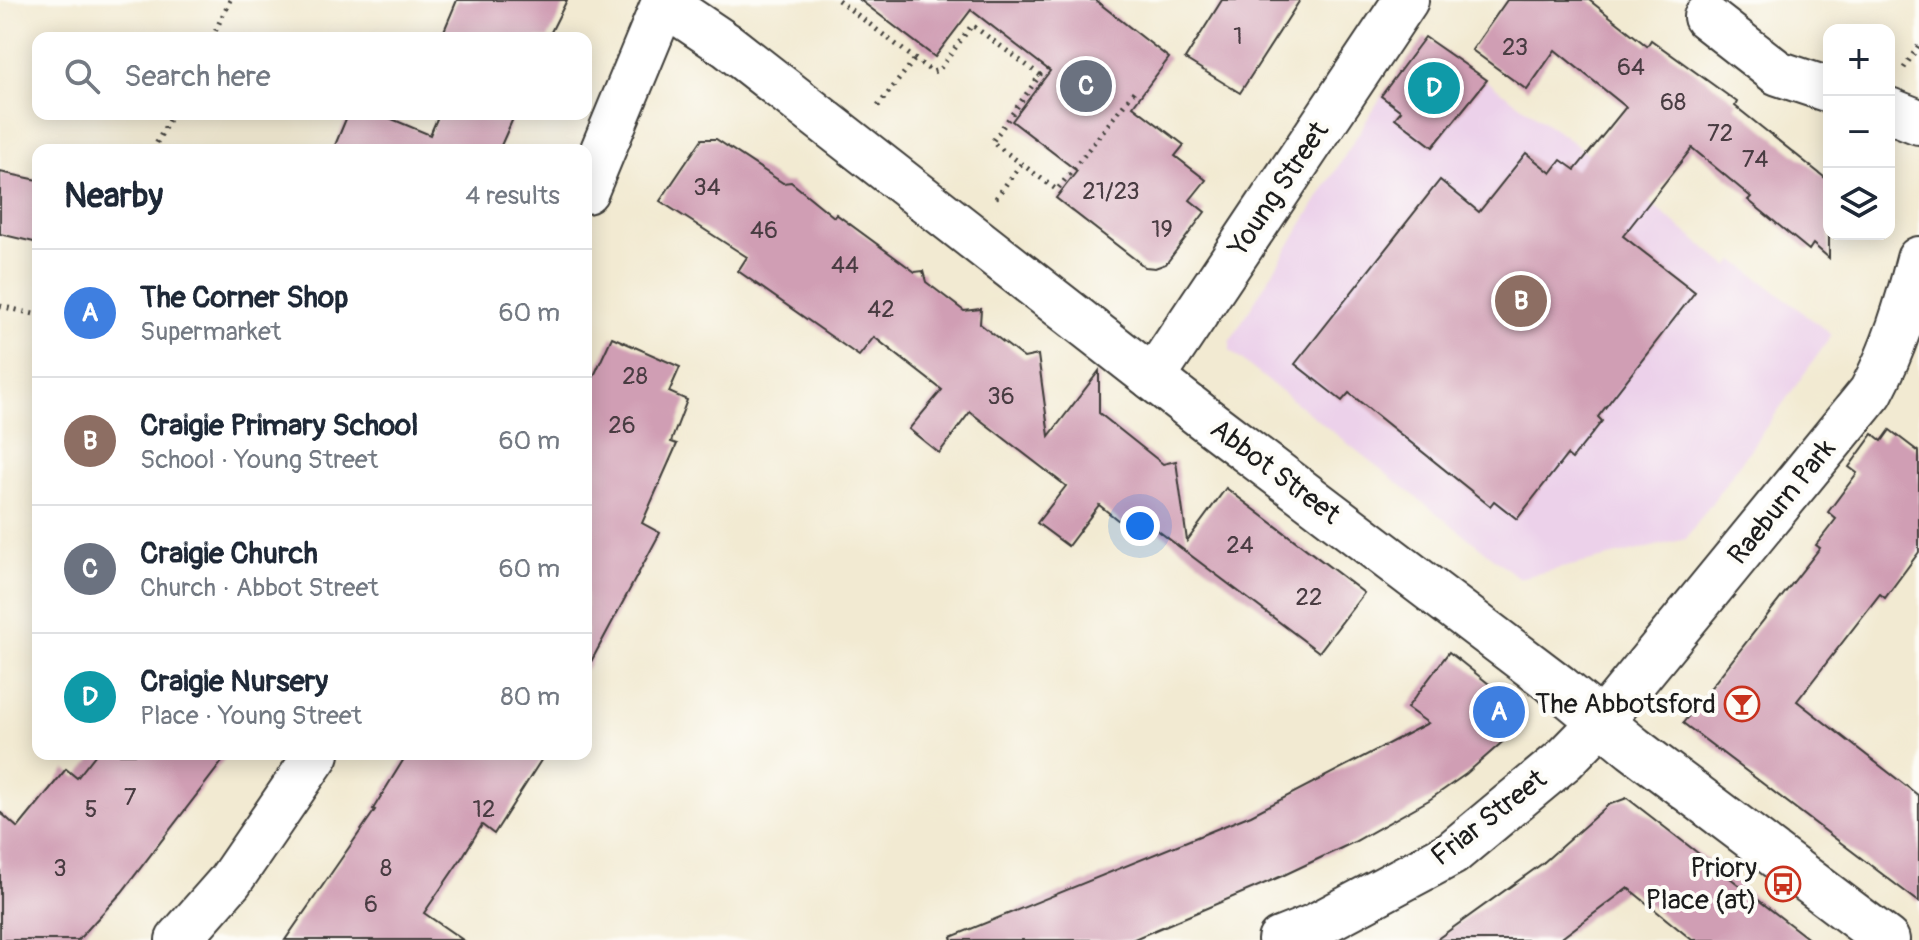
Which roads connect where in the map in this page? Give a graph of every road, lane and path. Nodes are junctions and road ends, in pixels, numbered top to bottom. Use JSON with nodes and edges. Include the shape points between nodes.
{"nodes":[{"id":1,"x":230,"y":0,"type":"edge"},
{"id":2,"x":838,"y":0,"type":"edge"},
{"id":3,"x":1406,"y":0,"type":"edge"},
{"id":4,"x":665,"y":2,"type":"edge"},
{"id":5,"x":1706,"y":17,"type":"dead end"},
{"id":6,"x":215,"y":32,"type":"edge"},
{"id":7,"x":915,"y":59,"type":"junction"},
{"id":8,"x":1823,"y":88,"type":"edge"},
{"id":9,"x":1135,"y":90,"type":"dead end"},
{"id":10,"x":881,"y":102,"type":"dead end"},
{"id":11,"x":1895,"y":112,"type":"edge"},
{"id":12,"x":169,"y":120,"type":"edge"},
{"id":13,"x":1919,"y":122,"type":"edge"},
{"id":14,"x":156,"y":144,"type":"edge"},
{"id":15,"x":1021,"y":164,"type":"junction"},
{"id":16,"x":592,"y":177,"type":"edge"},
{"id":17,"x":1001,"y":191,"type":"dead end"},
{"id":18,"x":1919,"y":259,"type":"edge"},
{"id":19,"x":0,"y":306,"type":"edge"},
{"id":20,"x":32,"y":314,"type":"edge"},
{"id":21,"x":1153,"y":378,"type":"junction"},
{"id":22,"x":1601,"y":722,"type":"junction"},
{"id":23,"x":313,"y":760,"type":"edge"},
{"id":24,"x":178,"y":940,"type":"edge"},
{"id":25,"x":1280,"y":940,"type":"edge"},
{"id":26,"x":1887,"y":940,"type":"edge"}],
"edges":[{"from":1,"to":6,"type":"path"},
{"from":2,"to":7,"type":"path"},
{"from":3,"to":21,"type":"street","name":"Young Street"},
{"from":4,"to":16,"type":"street"},
{"from":4,"to":21,"type":"street","name":"Abbot Street"},
{"from":5,"to":8,"type":"street","via":[[1778,73]]},
{"from":7,"to":10,"type":"path"},
{"from":7,"to":15,"type":"path","via":[[932,72],[939,70],[972,25],[1040,75],[992,142]]},
{"from":9,"to":15,"type":"path","via":[[1057,190]]},
{"from":11,"to":13,"type":"street"},
{"from":12,"to":14,"type":"path"},
{"from":15,"to":17,"type":"path"},
{"from":18,"to":22,"type":"street","name":"Raeburn Park","via":[[1893,347],[1871,392]]},
{"from":19,"to":20,"type":"path"},
{"from":21,"to":22,"type":"street","name":"Abbot Street"},
{"from":22,"to":25,"type":"street","name":"Friar Street","via":[[1565,759],[1452,853]]},
{"from":22,"to":26,"type":"street","name":"Abbot Street"},
{"from":23,"to":24,"type":"street","via":[[230,881]]}]}
